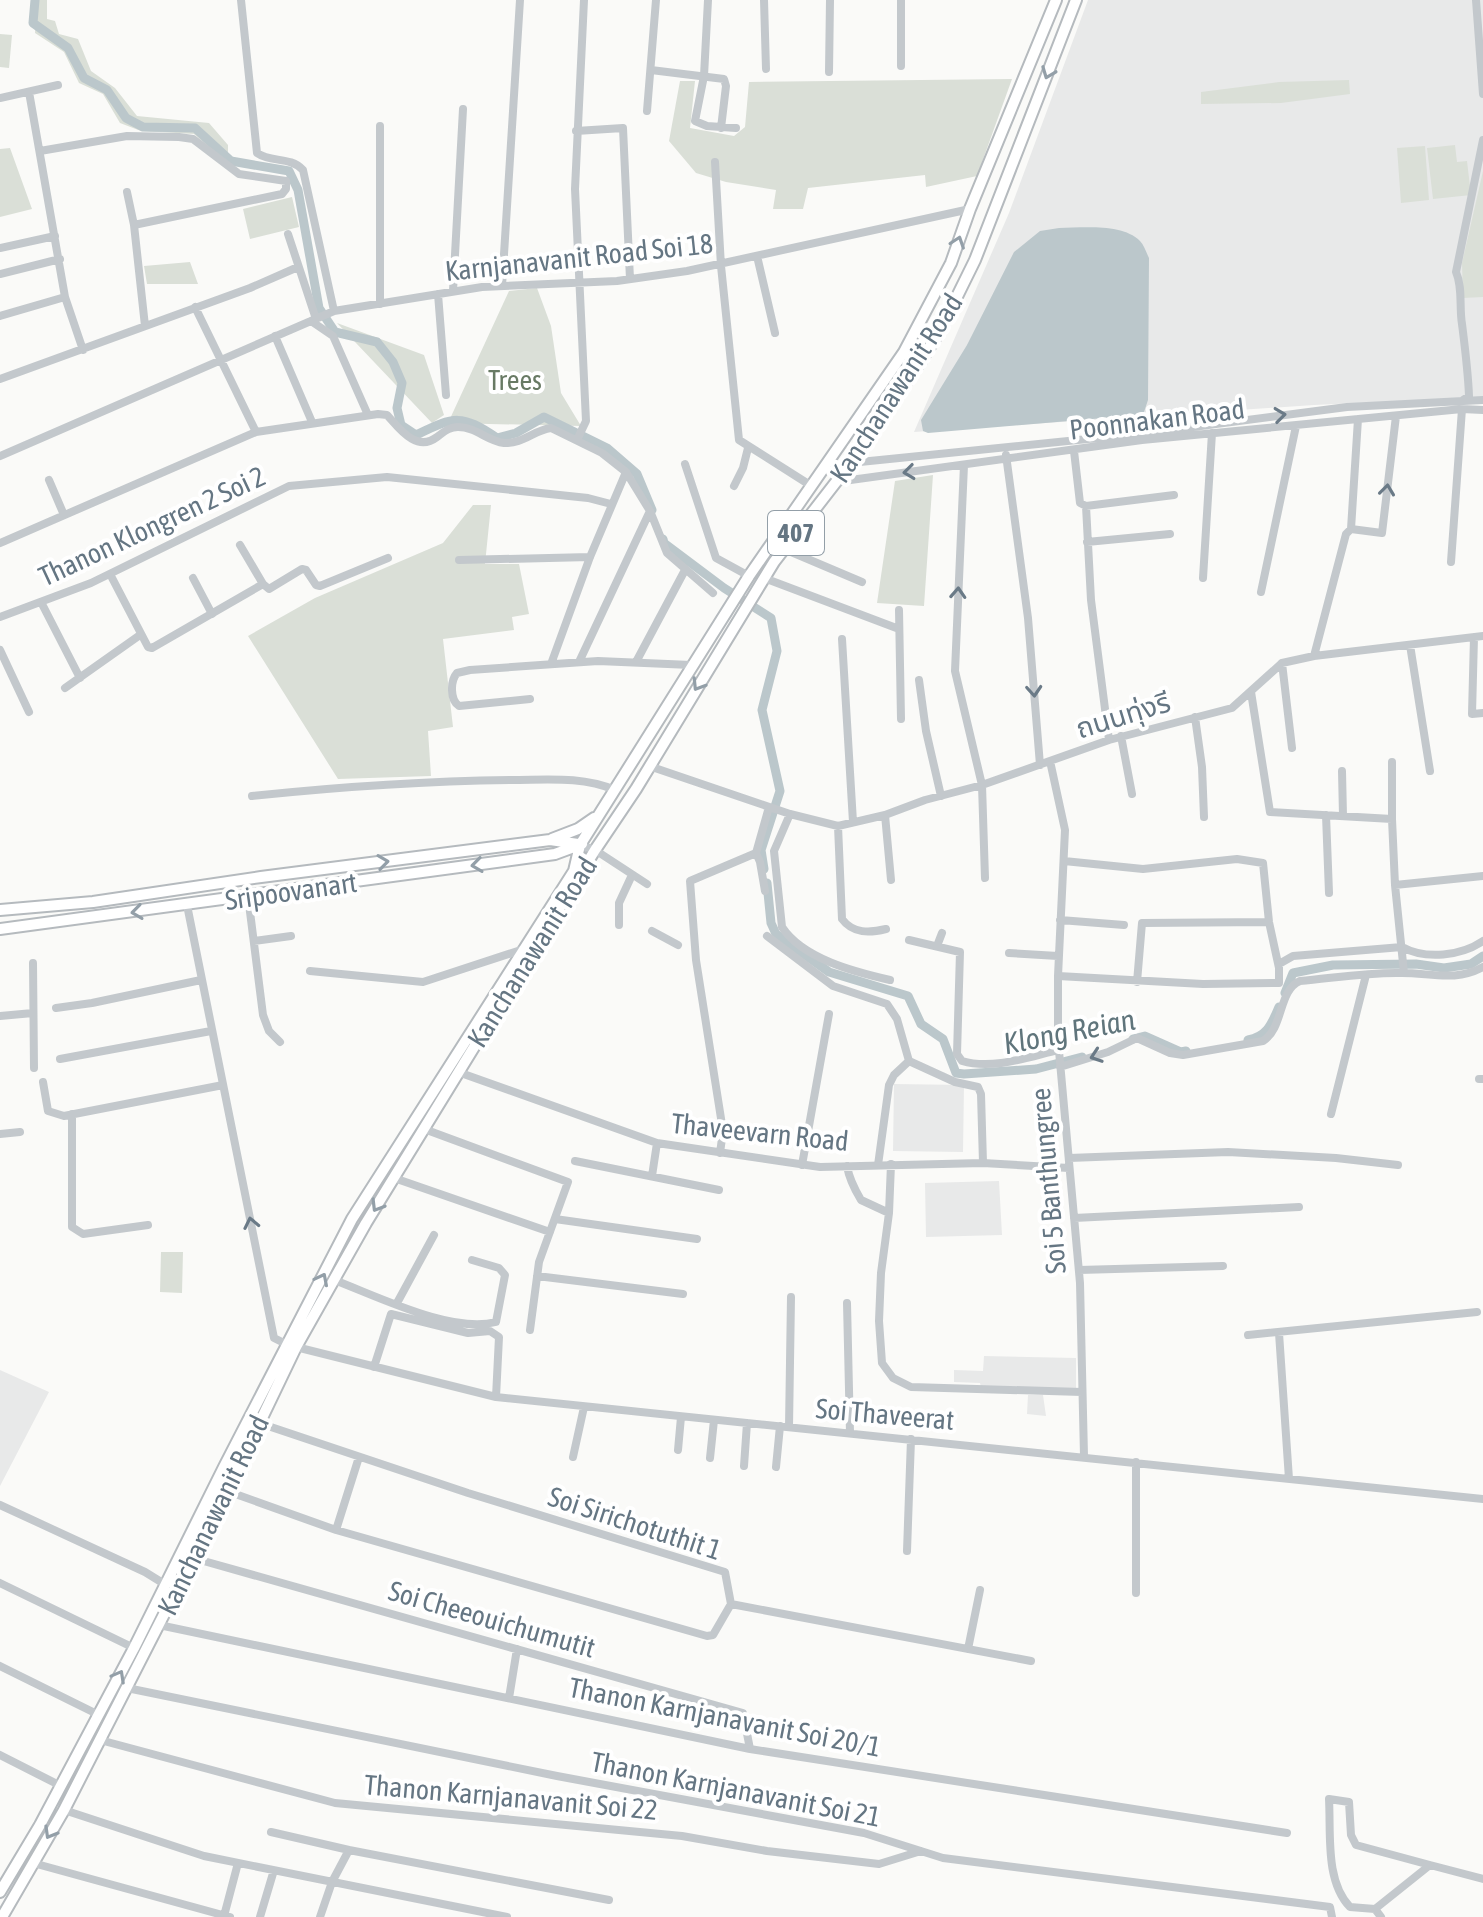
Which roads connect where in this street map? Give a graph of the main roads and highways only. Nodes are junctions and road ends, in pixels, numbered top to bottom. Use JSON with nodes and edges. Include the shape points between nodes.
{"nodes":[{"id":1,"x":1056,"y":0,"type":"edge"},
{"id":2,"x":1076,"y":0,"type":"edge"},
{"id":3,"x":833,"y":452,"type":"junction"},
{"id":4,"x":850,"y":463,"type":"junction"},
{"id":5,"x":820,"y":472,"type":"junction"},
{"id":6,"x":836,"y":482,"type":"junction"},
{"id":7,"x":600,"y":814,"type":"junction"},
{"id":8,"x":611,"y":826,"type":"junction"},
{"id":9,"x":550,"y":840,"type":"junction"},
{"id":10,"x":580,"y":845,"type":"junction"},
{"id":11,"x":555,"y":854,"type":"junction"},
{"id":12,"x":576,"y":874,"type":"junction"},
{"id":13,"x":282,"y":876,"type":"junction"},
{"id":14,"x":284,"y":891,"type":"junction"},
{"id":15,"x":0,"y":910,"type":"edge"},
{"id":16,"x":0,"y":929,"type":"edge"},
{"id":17,"x":292,"y":1346,"type":"junction"},
{"id":18,"x":140,"y":1650,"type":"junction"},
{"id":19,"x":104,"y":1718,"type":"junction"},
{"id":20,"x":0,"y":1892,"type":"edge"},
{"id":21,"x":3,"y":1917,"type":"edge"}],
"edges":[{"from":3,"to":1,"type":"main road","name":"Kanchanawanit Road","one_way":true,"via":[[904,352],[951,263]]},
{"from":2,"to":4,"type":"main road","name":"Kanchanawanit Road","one_way":true,"via":[[961,292],[921,361]]},
{"from":3,"to":4,"type":"main road"},
{"from":3,"to":5,"type":"main road","name":"Kanchanawanit Road","number":"407"},
{"from":4,"to":6,"type":"main road","name":"Kanchanawanit Road","number":"407"},
{"from":5,"to":6,"type":"main road"},
{"from":5,"to":7,"type":"main road","name":"Kanchanawanit Road","number":"407","via":[[691,665]]},
{"from":6,"to":8,"type":"main road","name":"Kanchanawanit Road","number":"407","one_way":true,"via":[[761,583]]},
{"from":7,"to":9,"type":"main road"},
{"from":7,"to":10,"type":"main road","name":"Kanchanawanit Road"},
{"from":8,"to":10,"type":"main road","name":"Sripoovanart"},
{"from":8,"to":12,"type":"main road","name":"Kanchanawanit Road"},
{"from":9,"to":10,"type":"main road","name":"Sripoovanart"},
{"from":13,"to":9,"type":"main road","name":"Sripoovanart","one_way":true},
{"from":10,"to":11,"type":"main road","name":"Sripoovanart"},
{"from":10,"to":12,"type":"main road"},
{"from":11,"to":12,"type":"main road","via":[[565,857]]},
{"from":11,"to":14,"type":"main road","name":"Sripoovanart","one_way":true},
{"from":12,"to":17,"type":"main road","name":"Kanchanawanit Road","one_way":true},
{"from":17,"to":12,"type":"main road","name":"Kanchanawanit Road","one_way":true,"via":[[352,1219]]},
{"from":13,"to":14,"type":"main road"},
{"from":13,"to":15,"type":"main road","name":"Sripoovanart"},
{"from":14,"to":16,"type":"main road","name":"Sripoovanart","one_way":true},
{"from":17,"to":18,"type":"main road","name":"Kanchanawanit Road","via":[[224,1467]]},
{"from":17,"to":18,"type":"main road","name":"Kanchanawanit Road","via":[[227,1491],[159,1625]]},
{"from":19,"to":18,"type":"main road","name":"Kanchanawanit Road","one_way":true},
{"from":18,"to":19,"type":"main road","name":"Kanchanawanit Road","via":[[127,1688]]},
{"from":19,"to":20,"type":"main road","name":"Kanchanawanit Road"},
{"from":19,"to":21,"type":"main road","name":"Kanchanawanit Road","one_way":true,"via":[[100,1740]]}]}
